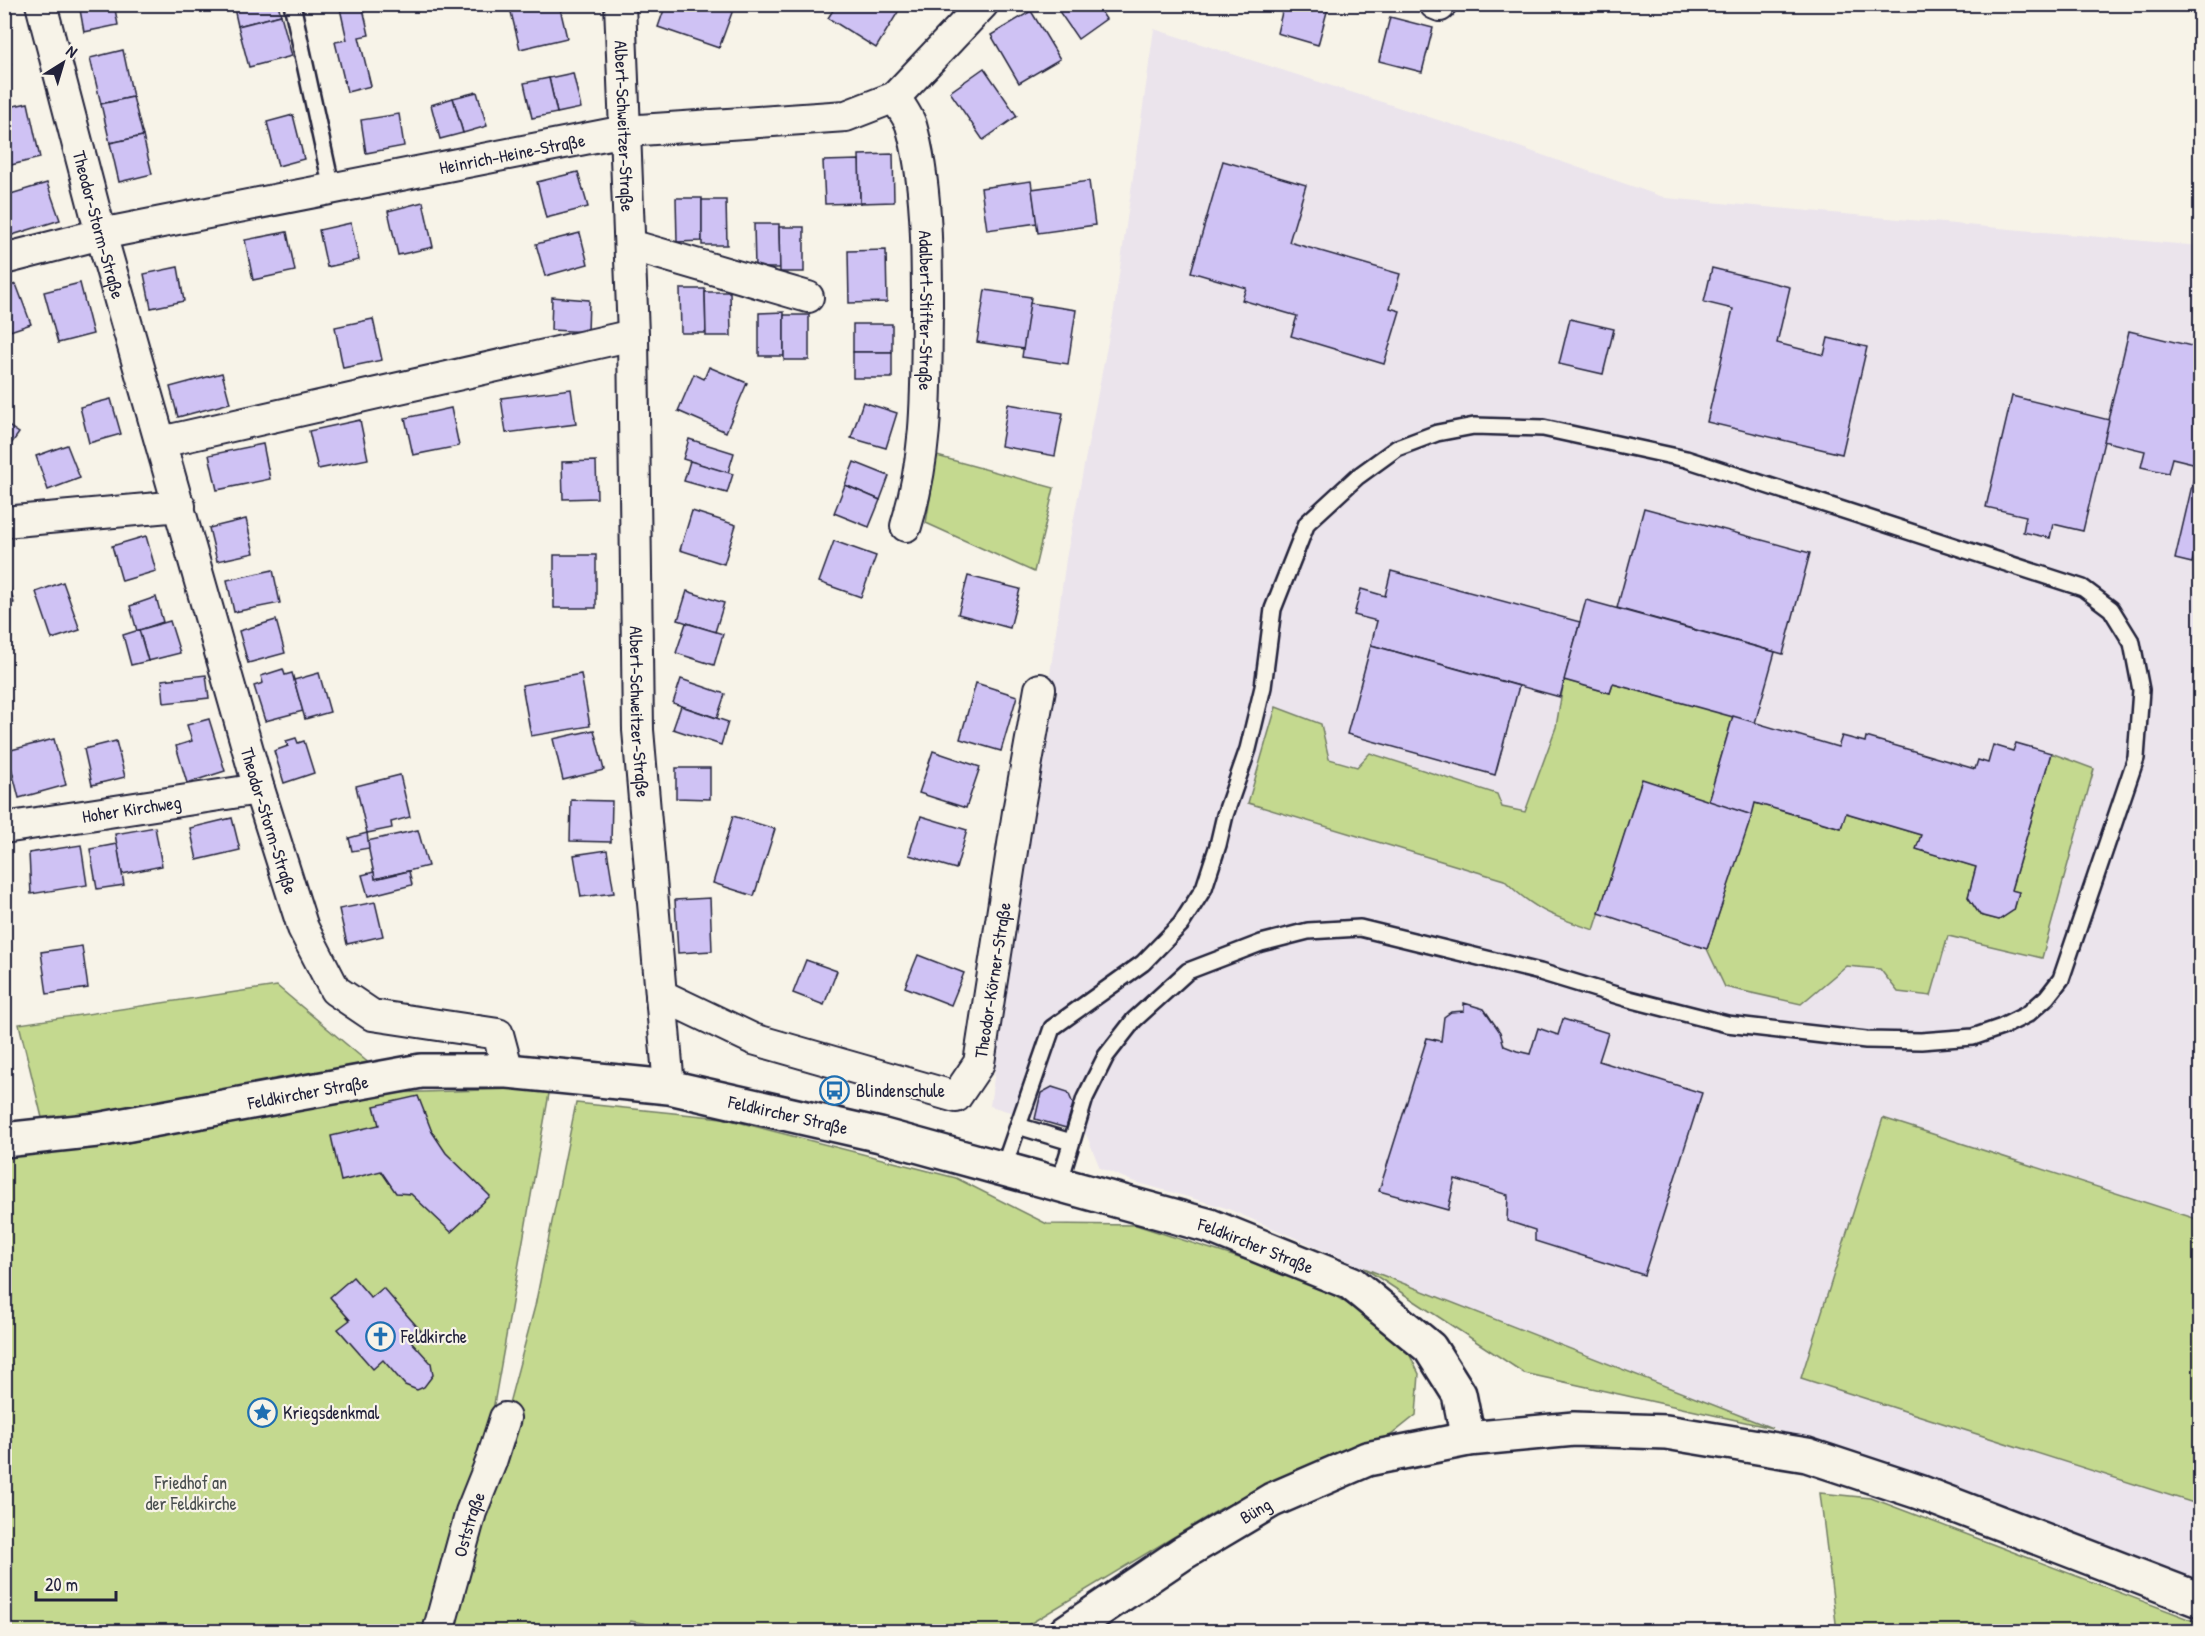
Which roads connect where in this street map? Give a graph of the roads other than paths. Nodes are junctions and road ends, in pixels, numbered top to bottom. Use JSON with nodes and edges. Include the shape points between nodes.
{"nodes":[{"id":1,"x":41,"y":4,"type":"edge"},
{"id":2,"x":292,"y":4,"type":"edge"},
{"id":3,"x":620,"y":4,"type":"edge"},
{"id":4,"x":983,"y":4,"type":"edge"},
{"id":5,"x":895,"y":97,"type":"junction"},
{"id":6,"x":625,"y":131,"type":"junction"},
{"id":7,"x":332,"y":189,"type":"junction"},
{"id":8,"x":101,"y":234,"type":"junction"},
{"id":9,"x":630,"y":245,"type":"junction"},
{"id":10,"x":4,"y":259,"type":"edge"},
{"id":11,"x":808,"y":297,"type":"dead end"},
{"id":12,"x":633,"y":335,"type":"junction"},
{"id":13,"x":161,"y":442,"type":"junction"},
{"id":14,"x":180,"y":506,"type":"junction"},
{"id":15,"x":4,"y":522,"type":"edge"},
{"id":16,"x":906,"y":526,"type":"dead end"},
{"id":17,"x":1040,"y":689,"type":"dead end"},
{"id":18,"x":259,"y":789,"type":"junction"},
{"id":19,"x":4,"y":828,"type":"edge"},
{"id":20,"x":661,"y":995,"type":"junction"},
{"id":21,"x":508,"y":1071,"type":"junction"},
{"id":22,"x":669,"y":1087,"type":"junction"},
{"id":23,"x":1018,"y":1126,"type":"junction"},
{"id":24,"x":4,"y":1140,"type":"edge"},
{"id":25,"x":1071,"y":1142,"type":"junction"},
{"id":26,"x":1003,"y":1170,"type":"junction"},
{"id":27,"x":1059,"y":1184,"type":"junction"},
{"id":28,"x":505,"y":1418,"type":"dead end"},
{"id":29,"x":1468,"y":1440,"type":"junction"},
{"id":30,"x":2200,"y":1600,"type":"edge"},
{"id":31,"x":438,"y":1632,"type":"edge"},
{"id":32,"x":1066,"y":1632,"type":"edge"}],
"edges":[{"from":1,"to":8,"type":"street","name":"Theodor-Storm-Straße"},
{"from":2,"to":7,"type":"lane"},
{"from":3,"to":6,"type":"street","name":"Albert-Schweitzer-Straße"},
{"from":4,"to":5,"type":"street","name":"Heinrich-Heine-Straße"},
{"from":5,"to":6,"type":"street","name":"Heinrich-Heine-Straße","via":[[846,116]]},
{"from":5,"to":16,"type":"street","name":"Adalbert-Stifter-Straße","via":[[911,124],[927,252],[926,429]]},
{"from":6,"to":7,"type":"street","name":"Heinrich-Heine-Straße"},
{"from":6,"to":9,"type":"street","name":"Albert-Schweitzer-Straße"},
{"from":7,"to":8,"type":"street","name":"Heinrich-Heine-Straße"},
{"from":8,"to":10,"type":"street","name":"Heinrich-Heine-Straße"},
{"from":8,"to":13,"type":"street","name":"Theodor-Storm-Straße"},
{"from":9,"to":11,"type":"street"},
{"from":9,"to":12,"type":"street","name":"Albert-Schweitzer-Straße"},
{"from":12,"to":13,"type":"street"},
{"from":12,"to":20,"type":"street","name":"Albert-Schweitzer-Straße","via":[[638,730]]},
{"from":13,"to":14,"type":"street","name":"Theodor-Storm-Straße"},
{"from":14,"to":15,"type":"street"},
{"from":14,"to":18,"type":"street","name":"Theodor-Storm-Straße"},
{"from":17,"to":20,"type":"street","name":"Theodor-Körner-Straße","via":[[979,1063],[956,1097],[753,1038]]},
{"from":18,"to":19,"type":"street","name":"Hoher Kirchweg"},
{"from":18,"to":21,"type":"street","name":"Theodor-Storm-Straße","via":[[303,928],[335,990],[372,1015],[498,1034]]},
{"from":20,"to":22,"type":"street","name":"Albert-Schweitzer-Straße"},
{"from":21,"to":22,"type":"street","name":"Feldkircher Straße"},
{"from":21,"to":24,"type":"street","name":"Feldkircher Straße","via":[[421,1071],[96,1131]]},
{"from":22,"to":26,"type":"street","name":"Feldkircher Straße","via":[[880,1135]]},
{"from":23,"to":25,"type":"lane"},
{"from":23,"to":25,"type":"lane","via":[[1052,1028],[1143,963],[1181,924],[1204,888],[1224,814],[1248,749],[1263,687],[1273,609],[1308,523],[1357,477],[1397,448],[1437,433],[1474,426],[1506,426],[1543,428],[1686,459],[2083,588],[2111,609],[2132,643],[2141,690],[2136,758],[2081,922],[2061,979],[2047,998],[2028,1014],[2002,1027],[1973,1037],[1921,1041],[1866,1040],[1727,1024],[1360,928],[1308,931],[1216,959],[1188,971],[1164,991],[1134,1020],[1106,1056],[1085,1098]]},
{"from":23,"to":26,"type":"lane"},
{"from":25,"to":27,"type":"lane"},
{"from":26,"to":27,"type":"street","name":"Feldkircher Straße"},
{"from":27,"to":29,"type":"street","name":"Feldkircher Straße","via":[[1210,1226],[1352,1282],[1430,1348],[1459,1394]]},
{"from":28,"to":31,"type":"street","name":"Oststraße","via":[[471,1512]]},
{"from":29,"to":30,"type":"street","name":"Büng","via":[[1574,1429],[1666,1432],[1807,1455],[1919,1492]]},
{"from":29,"to":32,"type":"street","name":"Büng","via":[[1367,1459],[1272,1500],[1182,1553]]}]}
